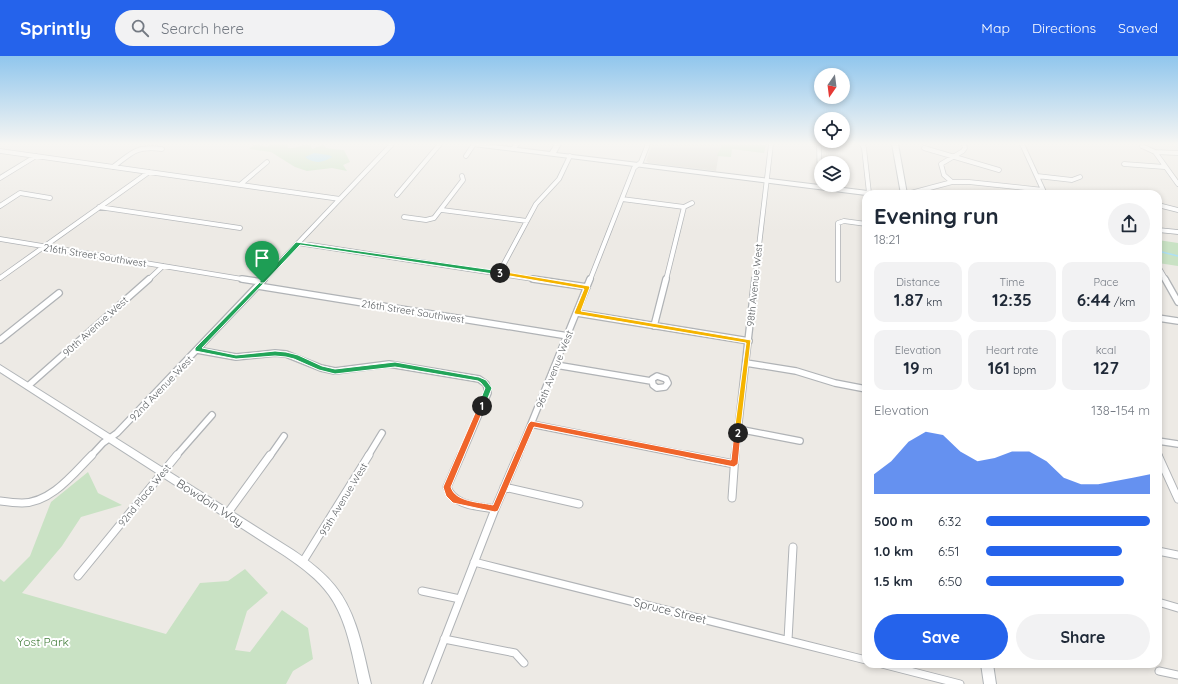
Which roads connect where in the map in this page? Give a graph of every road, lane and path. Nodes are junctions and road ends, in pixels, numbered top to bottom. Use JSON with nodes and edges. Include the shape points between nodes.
{"nodes":[{"id":1,"x":147,"y":173,"type":"edge"},
{"id":2,"x":159,"y":173,"type":"edge"},
{"id":3,"x":253,"y":173,"type":"edge"},
{"id":4,"x":364,"y":173,"type":"edge"},
{"id":5,"x":415,"y":173,"type":"edge"},
{"id":6,"x":562,"y":173,"type":"edge"},
{"id":7,"x":632,"y":173,"type":"edge"},
{"id":8,"x":709,"y":173,"type":"edge"},
{"id":9,"x":767,"y":173,"type":"edge"},
{"id":10,"x":868,"y":173,"type":"edge"},
{"id":11,"x":901,"y":173,"type":"edge"},
{"id":12,"x":944,"y":173,"type":"edge"},
{"id":13,"x":1170,"y":173,"type":"edge"},
{"id":14,"x":462,"y":176,"type":"dead end"},
{"id":15,"x":1037,"y":176,"type":"joint"},
{"id":16,"x":1080,"y":178,"type":"dead end"},
{"id":17,"x":766,"y":180,"type":"junction"},
{"id":18,"x":952,"y":182,"type":"junction"},
{"id":19,"x":241,"y":184,"type":"junction"},
{"id":20,"x":1178,"y":184,"type":"edge"},
{"id":21,"x":814,"y":186,"type":"edge"},
{"id":22,"x":871,"y":190,"type":"edge"},
{"id":23,"x":903,"y":190,"type":"edge"},
{"id":24,"x":922,"y":190,"type":"edge"},
{"id":25,"x":1029,"y":190,"type":"edge"},
{"id":26,"x":1043,"y":190,"type":"edge"},
{"id":27,"x":850,"y":191,"type":"edge"},
{"id":28,"x":862,"y":193,"type":"edge"},
{"id":29,"x":397,"y":195,"type":"dead end"},
{"id":30,"x":50,"y":198,"type":"dead end"},
{"id":31,"x":340,"y":199,"type":"junction"},
{"id":32,"x":622,"y":199,"type":"junction"},
{"id":33,"x":692,"y":203,"type":"dead end"},
{"id":34,"x":0,"y":206,"type":"edge"},
{"id":35,"x":1162,"y":206,"type":"edge"},
{"id":36,"x":100,"y":207,"type":"junction"},
{"id":37,"x":684,"y":208,"type":"junction"},
{"id":38,"x":442,"y":210,"type":"junction"},
{"id":39,"x":1178,"y":210,"type":"edge"},
{"id":40,"x":404,"y":217,"type":"dead end"},
{"id":41,"x":527,"y":221,"type":"junction"},
{"id":42,"x":862,"y":223,"type":"edge"},
{"id":43,"x":240,"y":228,"type":"dead end"},
{"id":44,"x":1162,"y":230,"type":"edge"},
{"id":45,"x":1178,"y":232,"type":"edge"},
{"id":46,"x":0,"y":239,"type":"edge"},
{"id":47,"x":298,"y":243,"type":"junction"},
{"id":48,"x":44,"y":247,"type":"junction"},
{"id":49,"x":163,"y":266,"type":"junction"},
{"id":50,"x":499,"y":273,"type":"junction"},
{"id":51,"x":1162,"y":273,"type":"edge"},
{"id":52,"x":0,"y":278,"type":"edge"},
{"id":53,"x":838,"y":280,"type":"dead end"},
{"id":54,"x":260,"y":284,"type":"junction"},
{"id":55,"x":587,"y":287,"type":"junction"},
{"id":56,"x":59,"y":293,"type":"dead end"},
{"id":57,"x":1178,"y":302,"type":"edge"},
{"id":58,"x":577,"y":313,"type":"junction"},
{"id":59,"x":1162,"y":319,"type":"edge"},
{"id":60,"x":1178,"y":321,"type":"edge"},
{"id":61,"x":654,"y":326,"type":"junction"},
{"id":62,"x":568,"y":336,"type":"junction"},
{"id":63,"x":0,"y":340,"type":"edge"},
{"id":64,"x":749,"y":341,"type":"junction"},
{"id":65,"x":197,"y":350,"type":"junction"},
{"id":66,"x":746,"y":363,"type":"junction"},
{"id":67,"x":556,"y":365,"type":"junction"},
{"id":68,"x":0,"y":368,"type":"edge"},
{"id":69,"x":651,"y":381,"type":"dead end"},
{"id":70,"x":28,"y":386,"type":"junction"},
{"id":71,"x":862,"y":388,"type":"edge"},
{"id":72,"x":212,"y":415,"type":"dead end"},
{"id":73,"x":531,"y":424,"type":"junction"},
{"id":74,"x":738,"y":429,"type":"junction"},
{"id":75,"x":382,"y":433,"type":"dead end"},
{"id":76,"x":284,"y":436,"type":"dead end"},
{"id":77,"x":109,"y":438,"type":"junction"},
{"id":78,"x":800,"y":441,"type":"dead end"},
{"id":79,"x":1162,"y":441,"type":"edge"},
{"id":80,"x":1178,"y":444,"type":"edge"},
{"id":81,"x":1162,"y":463,"type":"edge"},
{"id":82,"x":734,"y":464,"type":"junction"},
{"id":83,"x":162,"y":472,"type":"junction"},
{"id":84,"x":504,"y":487,"type":"junction"},
{"id":85,"x":732,"y":498,"type":"dead end"},
{"id":86,"x":1178,"y":499,"type":"edge"},
{"id":87,"x":0,"y":501,"type":"edge"},
{"id":88,"x":579,"y":504,"type":"dead end"},
{"id":89,"x":495,"y":509,"type":"junction"},
{"id":90,"x":227,"y":514,"type":"junction"},
{"id":91,"x":793,"y":547,"type":"dead end"},
{"id":92,"x":1162,"y":552,"type":"edge"},
{"id":93,"x":1178,"y":555,"type":"edge"},
{"id":94,"x":474,"y":562,"type":"junction"},
{"id":95,"x":302,"y":563,"type":"junction"},
{"id":96,"x":78,"y":576,"type":"dead end"},
{"id":97,"x":422,"y":591,"type":"dead end"},
{"id":98,"x":460,"y":598,"type":"junction"},
{"id":99,"x":1162,"y":603,"type":"edge"},
{"id":100,"x":1178,"y":608,"type":"edge"},
{"id":101,"x":444,"y":639,"type":"junction"},
{"id":102,"x":788,"y":640,"type":"junction"},
{"id":103,"x":862,"y":659,"type":"edge"},
{"id":104,"x":524,"y":663,"type":"dead end"},
{"id":105,"x":898,"y":668,"type":"edge"},
{"id":106,"x":987,"y":668,"type":"edge"},
{"id":107,"x":1159,"y":671,"type":"dead end"},
{"id":108,"x":1178,"y":675,"type":"edge"},
{"id":109,"x":365,"y":684,"type":"edge"},
{"id":110,"x":427,"y":684,"type":"edge"},
{"id":111,"x":960,"y":684,"type":"edge"},
{"id":112,"x":990,"y":684,"type":"edge"}],
"edges":[{"from":1,"to":36,"type":"street"},
{"from":2,"to":19,"type":"street"},
{"from":3,"to":19,"type":"street"},
{"from":4,"to":31,"type":"street","name":"92nd Avenue West"},
{"from":5,"to":29,"type":"street"},
{"from":6,"to":41,"type":"street","via":[[539,201]]},
{"from":7,"to":32,"type":"street","name":"96th Avenue West"},
{"from":8,"to":17,"type":"main road"},
{"from":9,"to":17,"type":"street","name":"98th Avenue West"},
{"from":10,"to":22,"type":"street"},
{"from":11,"to":23,"type":"main road"},
{"from":12,"to":18,"type":"street"},
{"from":13,"to":20,"type":"street"},
{"from":14,"to":38,"type":"street","via":[[463,180]]},
{"from":15,"to":16,"type":"street","via":[[1072,180]]},
{"from":15,"to":26,"type":"street"},
{"from":17,"to":21,"type":"main road"},
{"from":17,"to":64,"type":"street","name":"98th Avenue West"},
{"from":18,"to":24,"type":"street"},
{"from":18,"to":25,"type":"street"},
{"from":19,"to":31,"type":"street"},
{"from":27,"to":28,"type":"main road"},
{"from":30,"to":34,"type":"street","via":[[20,193]]},
{"from":31,"to":47,"type":"street","name":"92nd Avenue West"},
{"from":32,"to":37,"type":"street"},
{"from":32,"to":55,"type":"street","name":"96th Avenue West"},
{"from":33,"to":37,"type":"street"},
{"from":35,"to":39,"type":"street"},
{"from":36,"to":43,"type":"street"},
{"from":36,"to":48,"type":"street"},
{"from":37,"to":61,"type":"street"},
{"from":38,"to":40,"type":"street","via":[[431,220]]},
{"from":38,"to":41,"type":"street"},
{"from":41,"to":50,"type":"street"},
{"from":42,"to":53,"type":"street","via":[[844,221],[838,223]]},
{"from":44,"to":45,"type":"street"},
{"from":46,"to":48,"type":"street","name":"216th Street Southwest"},
{"from":47,"to":50,"type":"street"},
{"from":47,"to":54,"type":"street","name":"92nd Avenue West"},
{"from":48,"to":49,"type":"street","name":"216th Street Southwest"},
{"from":48,"to":52,"type":"street"},
{"from":49,"to":54,"type":"street","name":"216th Street Southwest"},
{"from":49,"to":70,"type":"street","name":"90th Avenue West"},
{"from":50,"to":55,"type":"street"},
{"from":51,"to":57,"type":"street"},
{"from":54,"to":62,"type":"street","name":"216th Street Southwest"},
{"from":54,"to":65,"type":"street","name":"92nd Avenue West"},
{"from":55,"to":58,"type":"street","name":"96th Avenue West"},
{"from":56,"to":63,"type":"street"},
{"from":58,"to":61,"type":"street"},
{"from":58,"to":62,"type":"street","name":"96th Avenue West"},
{"from":59,"to":60,"type":"street"},
{"from":61,"to":64,"type":"street"},
{"from":62,"to":67,"type":"street","name":"96th Avenue West"},
{"from":64,"to":66,"type":"street","name":"98th Avenue West"},
{"from":65,"to":77,"type":"street","name":"92nd Avenue West","via":[[120,430]]},
{"from":65,"to":89,"type":"street","via":[[236,357],[286,354],[335,371],[395,364],[479,379],[487,384],[488,393],[447,487],[449,494],[456,500]]},
{"from":66,"to":71,"type":"street","via":[[796,371],[834,383]]},
{"from":66,"to":74,"type":"street","name":"98th Avenue West"},
{"from":67,"to":69,"type":"street"},
{"from":67,"to":73,"type":"street","name":"96th Avenue West"},
{"from":68,"to":70,"type":"main road","name":"Bowdoin Way"},
{"from":70,"to":77,"type":"main road","name":"Bowdoin Way"},
{"from":72,"to":83,"type":"street","name":"92nd Place West"},
{"from":73,"to":82,"type":"street"},
{"from":73,"to":84,"type":"street","name":"96th Avenue West"},
{"from":74,"to":78,"type":"street"},
{"from":74,"to":82,"type":"street","name":"98th Avenue West"},
{"from":75,"to":95,"type":"street","name":"95th Avenue West"},
{"from":76,"to":90,"type":"street"},
{"from":77,"to":83,"type":"main road","name":"Bowdoin Way"},
{"from":77,"to":87,"type":"street","name":"92nd Avenue West","via":[[53,492],[23,503]]},
{"from":79,"to":80,"type":"street"},
{"from":81,"to":86,"type":"street"},
{"from":82,"to":85,"type":"street","name":"98th Avenue West"},
{"from":83,"to":90,"type":"main road","name":"Bowdoin Way"},
{"from":83,"to":96,"type":"street","name":"92nd Place West"},
{"from":84,"to":88,"type":"street"},
{"from":84,"to":89,"type":"street","name":"96th Avenue West"},
{"from":89,"to":94,"type":"street","name":"96th Avenue West"},
{"from":90,"to":95,"type":"main road","name":"Bowdoin Way"},
{"from":91,"to":102,"type":"street"},
{"from":92,"to":93,"type":"street"},
{"from":94,"to":98,"type":"street","name":"96th Avenue West"},
{"from":94,"to":102,"type":"street","name":"Spruce Street"},
{"from":95,"to":109,"type":"main road","name":"Bowdoin Way","via":[[333,591],[349,624]]},
{"from":97,"to":98,"type":"street"},
{"from":98,"to":101,"type":"street","name":"96th Avenue West"},
{"from":99,"to":100,"type":"street"},
{"from":101,"to":104,"type":"street","via":[[515,653]]},
{"from":101,"to":110,"type":"street","name":"96th Avenue West"},
{"from":102,"to":103,"type":"street","name":"Spruce Street"},
{"from":105,"to":111,"type":"street"},
{"from":106,"to":112,"type":"main road"},
{"from":107,"to":108,"type":"street"}]}
